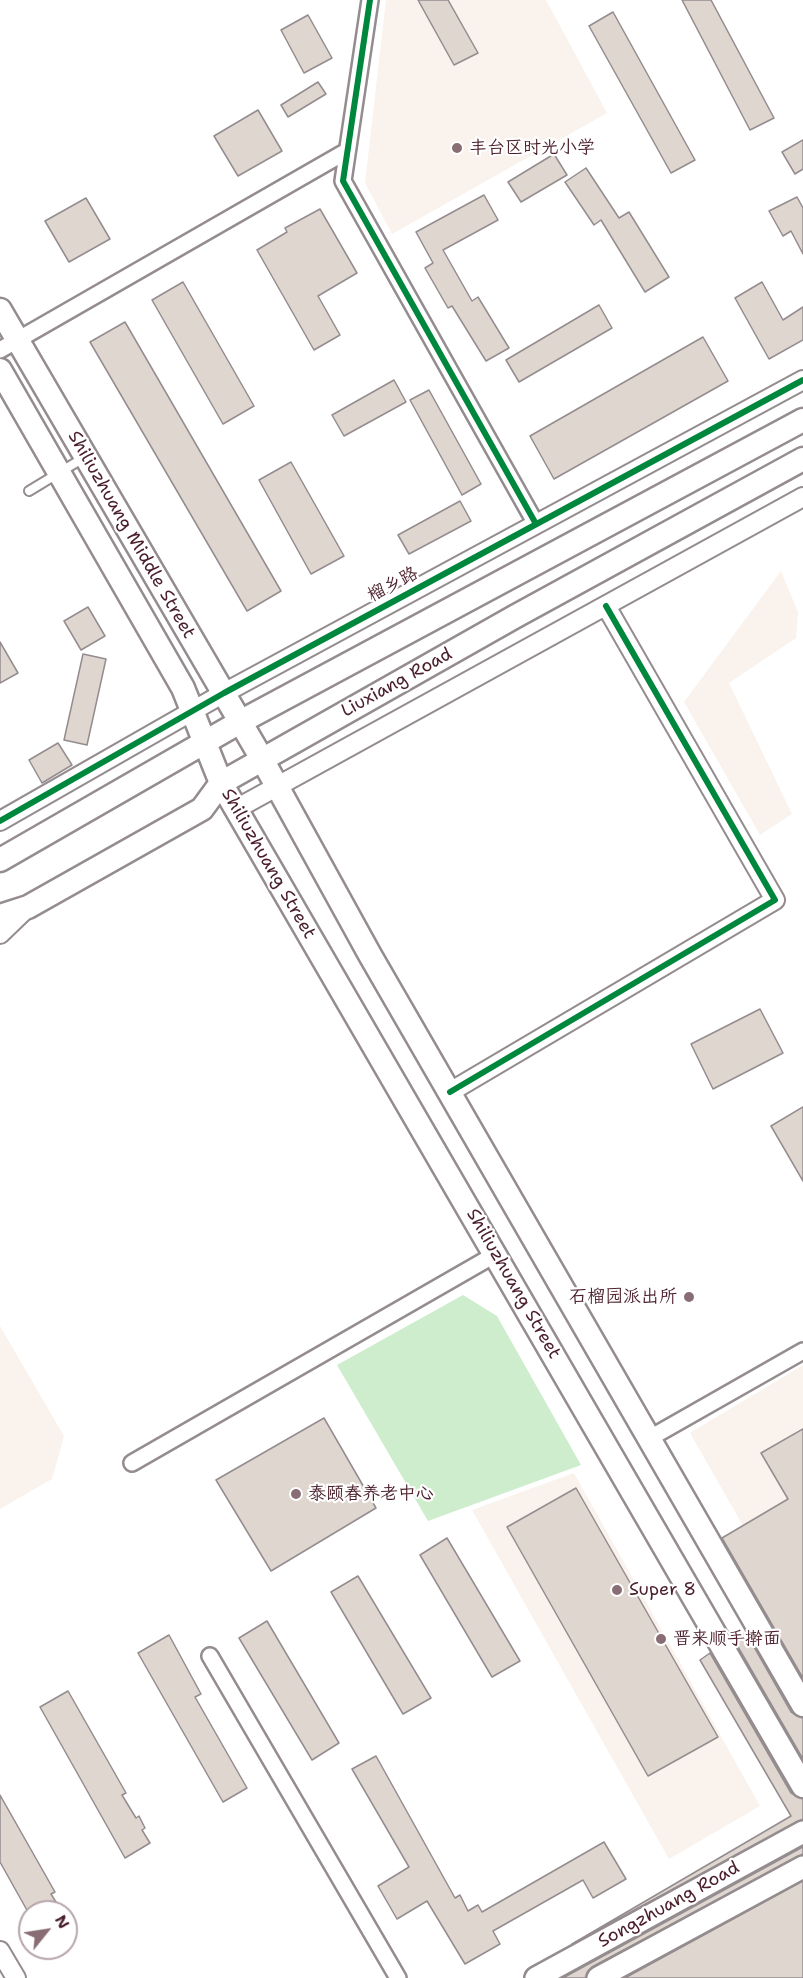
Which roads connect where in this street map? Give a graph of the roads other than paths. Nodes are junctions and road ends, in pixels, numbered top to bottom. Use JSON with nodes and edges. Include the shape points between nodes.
{"nodes":[{"id":1,"x":370,"y":0,"type":"edge"},
{"id":2,"x":347,"y":151,"type":"junction"},
{"id":3,"x":0,"y":310,"type":"edge"},
{"id":4,"x":9,"y":345,"type":"edge"},
{"id":5,"x":0,"y":370,"type":"edge"},
{"id":6,"x":803,"y":380,"type":"edge"},
{"id":7,"x":803,"y":420,"type":"edge"},
{"id":8,"x":86,"y":457,"type":"junction"},
{"id":9,"x":803,"y":459,"type":"edge"},
{"id":10,"x":60,"y":472,"type":"junction"},
{"id":11,"x":29,"y":491,"type":"dead end"},
{"id":12,"x":803,"y":497,"type":"edge"},
{"id":13,"x":536,"y":525,"type":"junction"},
{"id":14,"x":606,"y":606,"type":"junction"},
{"id":15,"x":224,"y":693,"type":"junction"},
{"id":16,"x":192,"y":711,"type":"junction"},
{"id":17,"x":240,"y":722,"type":"junction"},
{"id":18,"x":205,"y":741,"type":"junction"},
{"id":19,"x":262,"y":759,"type":"junction"},
{"id":20,"x":221,"y":783,"type":"junction"},
{"id":21,"x":277,"y":787,"type":"junction"},
{"id":22,"x":236,"y":809,"type":"junction"},
{"id":23,"x":0,"y":821,"type":"edge"},
{"id":24,"x":0,"y":860,"type":"edge"},
{"id":25,"x":28,"y":907,"type":"junction"},
{"id":26,"x":0,"y":916,"type":"edge"},
{"id":27,"x":0,"y":934,"type":"edge"},
{"id":28,"x":450,"y":1092,"type":"junction"},
{"id":29,"x":496,"y":1254,"type":"junction"},
{"id":30,"x":803,"y":1351,"type":"edge"},
{"id":31,"x":650,"y":1438,"type":"junction"},
{"id":32,"x":132,"y":1463,"type":"dead end"},
{"id":33,"x":210,"y":1656,"type":"dead end"},
{"id":34,"x":803,"y":1705,"type":"edge"},
{"id":35,"x":803,"y":1786,"type":"edge"},
{"id":36,"x":803,"y":1832,"type":"edge"},
{"id":37,"x":803,"y":1867,"type":"edge"},
{"id":38,"x":0,"y":1951,"type":"edge"},
{"id":39,"x":16,"y":1978,"type":"edge"},
{"id":40,"x":398,"y":1978,"type":"edge"},
{"id":41,"x":536,"y":1978,"type":"edge"},
{"id":42,"x":598,"y":1978,"type":"edge"}],
"edges":[{"from":1,"to":2,"type":"street"},
{"from":2,"to":4,"type":"street"},
{"from":2,"to":13,"type":"street","via":[[343,181]]},
{"from":3,"to":4,"type":"main road","name":"Shiliuzhuang Middle Street"},
{"from":4,"to":8,"type":"main road","name":"Shiliuzhuang Middle Street"},
{"from":5,"to":10,"type":"main road","name":"Shiliuzhuang Middle Street"},
{"from":6,"to":13,"type":"street","name":"榴乡路"},
{"from":7,"to":17,"type":"main road"},
{"from":8,"to":10,"type":"lane"},
{"from":8,"to":15,"type":"main road","name":"Shiliuzhuang Middle Street"},
{"from":9,"to":19,"type":"main road","name":"Liuxiang Road"},
{"from":10,"to":11,"type":"lane"},
{"from":10,"to":16,"type":"main road","name":"Shiliuzhuang Middle Street","via":[[183,688]]},
{"from":12,"to":14,"type":"street"},
{"from":13,"to":15,"type":"street","name":"榴乡路"},
{"from":14,"to":21,"type":"street"},
{"from":14,"to":28,"type":"street","via":[[775,900]]},
{"from":15,"to":16,"type":"street","name":"榴乡路"},
{"from":15,"to":17,"type":"main road","name":"Shiliuzhuang Middle Street"},
{"from":16,"to":18,"type":"main road","name":"Shiliuzhuang Middle Street"},
{"from":16,"to":23,"type":"street","name":"榴乡路"},
{"from":17,"to":18,"type":"main road"},
{"from":17,"to":19,"type":"main road","name":"Shiliuzhuang Middle Street"},
{"from":18,"to":20,"type":"main road","name":"Shiliuzhuang Middle Street"},
{"from":18,"to":24,"type":"main road"},
{"from":19,"to":20,"type":"main road","name":"Liuxiang Road"},
{"from":19,"to":21,"type":"main road"},
{"from":20,"to":22,"type":"main road","name":"Shiliuzhuang Street"},
{"from":20,"to":25,"type":"main road","name":"Liuxiang Road","via":[[202,809]]},
{"from":21,"to":22,"type":"street"},
{"from":21,"to":28,"type":"main road"},
{"from":22,"to":29,"type":"main road","name":"Shiliuzhuang Street"},
{"from":25,"to":26,"type":"main road","name":"Liuxiang Road"},
{"from":25,"to":27,"type":"street"},
{"from":28,"to":31,"type":"main road"},
{"from":29,"to":32,"type":"street"},
{"from":29,"to":35,"type":"main road","name":"Shiliuzhuang Street"},
{"from":30,"to":31,"type":"street"},
{"from":31,"to":34,"type":"main road"},
{"from":33,"to":40,"type":"street"},
{"from":36,"to":41,"type":"main road","name":"Songzhuang Road"},
{"from":37,"to":42,"type":"main road","name":"Songzhuang Road"},
{"from":38,"to":39,"type":"street"}]}
